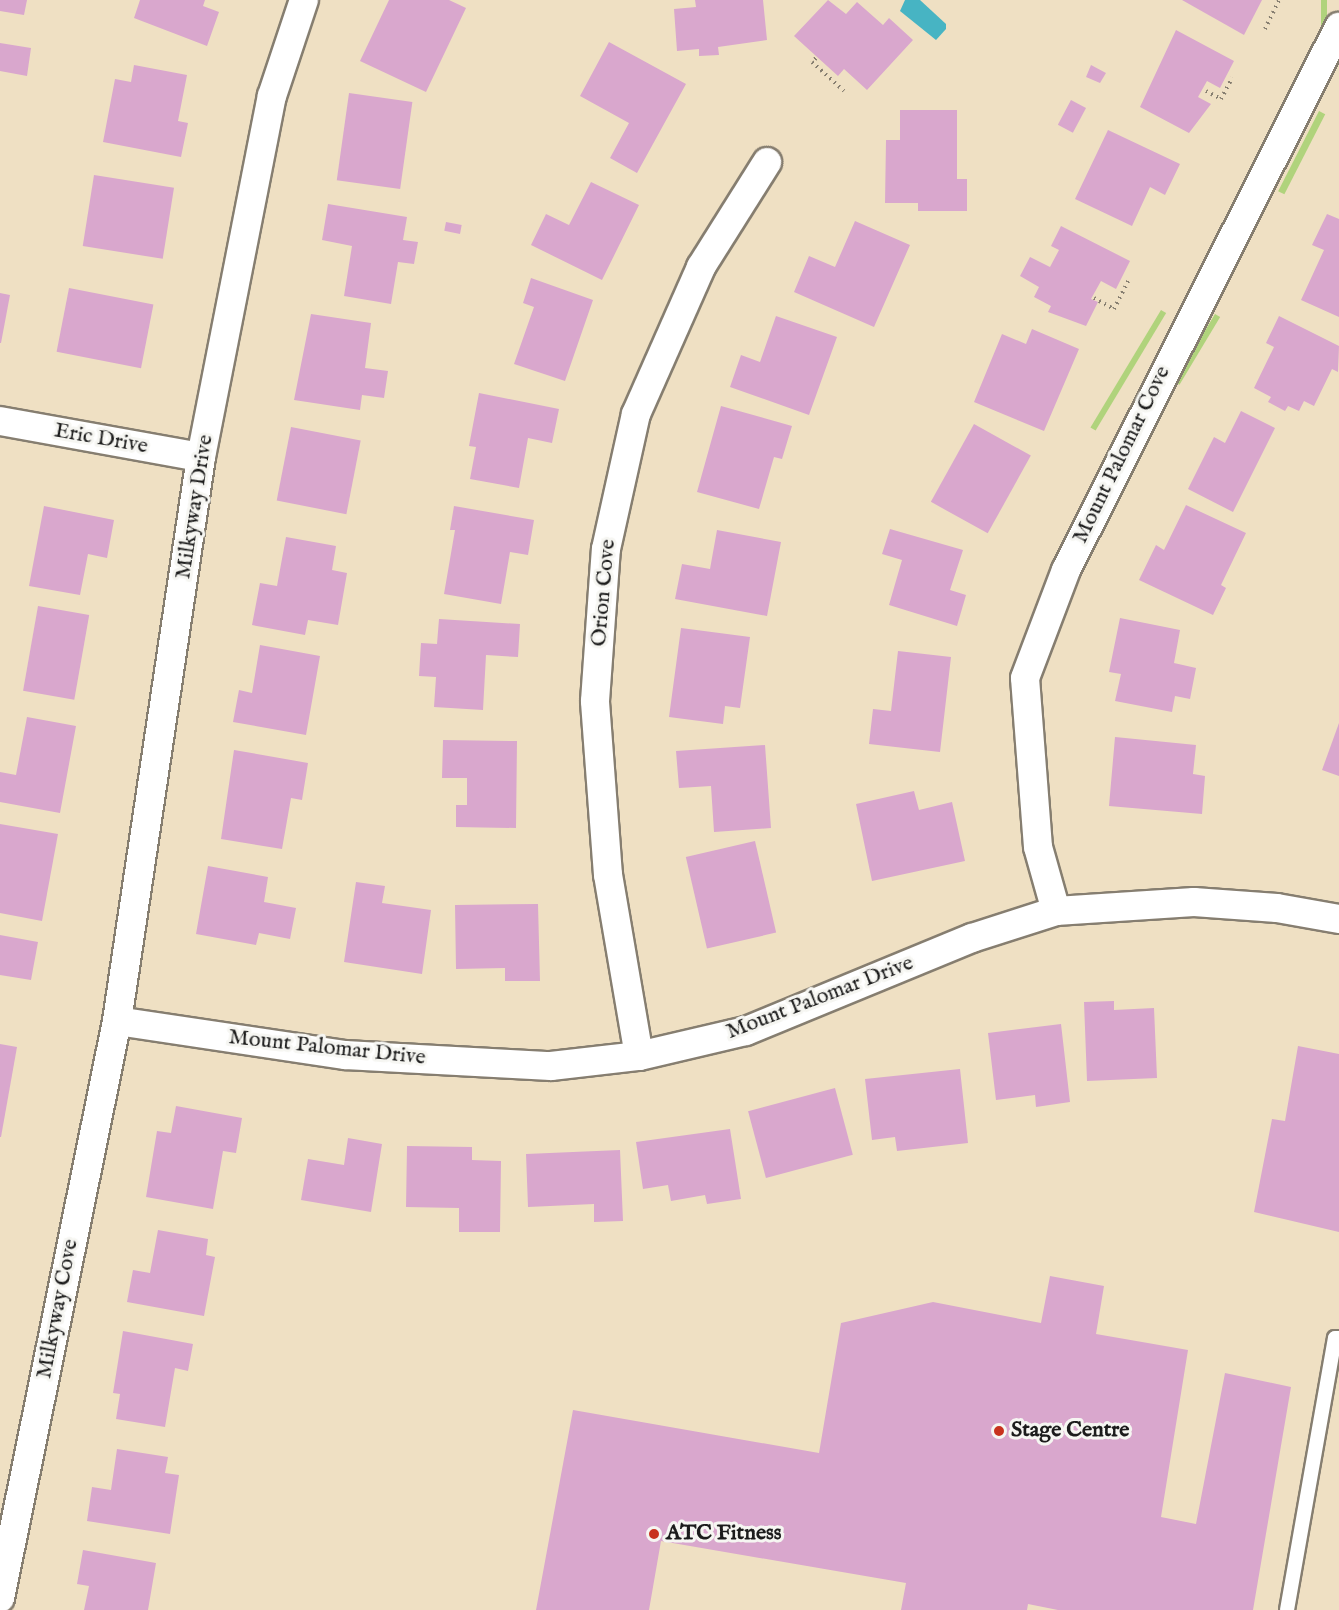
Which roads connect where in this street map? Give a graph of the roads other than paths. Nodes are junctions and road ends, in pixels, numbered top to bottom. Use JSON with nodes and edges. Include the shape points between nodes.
{"nodes":[{"id":1,"x":304,"y":0,"type":"edge"},
{"id":2,"x":1339,"y":27,"type":"edge"},
{"id":3,"x":767,"y":162,"type":"dead end"},
{"id":4,"x":0,"y":421,"type":"edge"},
{"id":5,"x":201,"y":458,"type":"junction"},
{"id":6,"x":1056,"y":911,"type":"junction"},
{"id":7,"x":1339,"y":919,"type":"edge"},
{"id":8,"x":117,"y":1021,"type":"junction"},
{"id":9,"x":639,"y":1056,"type":"junction"},
{"id":10,"x":1339,"y":1338,"type":"edge"},
{"id":11,"x":0,"y":1598,"type":"edge"},
{"id":12,"x":1287,"y":1610,"type":"edge"}],
"edges":[{"from":1,"to":5,"type":"street","name":"Milkyway Drive","via":[[272,96]]},
{"from":2,"to":6,"type":"street","name":"Mount Palomar Cove","via":[[1066,570],[1025,678],[1038,847]]},
{"from":3,"to":9,"type":"street","name":"Orion Cove","via":[[700,267],[636,414],[606,549],[596,713],[608,876]]},
{"from":4,"to":5,"type":"street","name":"Eric Drive"},
{"from":5,"to":8,"type":"street","name":"Milkyway Drive"},
{"from":6,"to":7,"type":"street","name":"Mount Palomar Drive","via":[[1194,902],[1277,908]]},
{"from":6,"to":9,"type":"street","name":"Mount Palomar Drive","via":[[972,938],[746,1030]]},
{"from":8,"to":9,"type":"street","name":"Mount Palomar Drive","via":[[345,1055],[551,1066]]},
{"from":8,"to":11,"type":"street","name":"Milkyway Cove"},
{"from":10,"to":12,"type":"lane","via":[[1335,1338]]}]}
